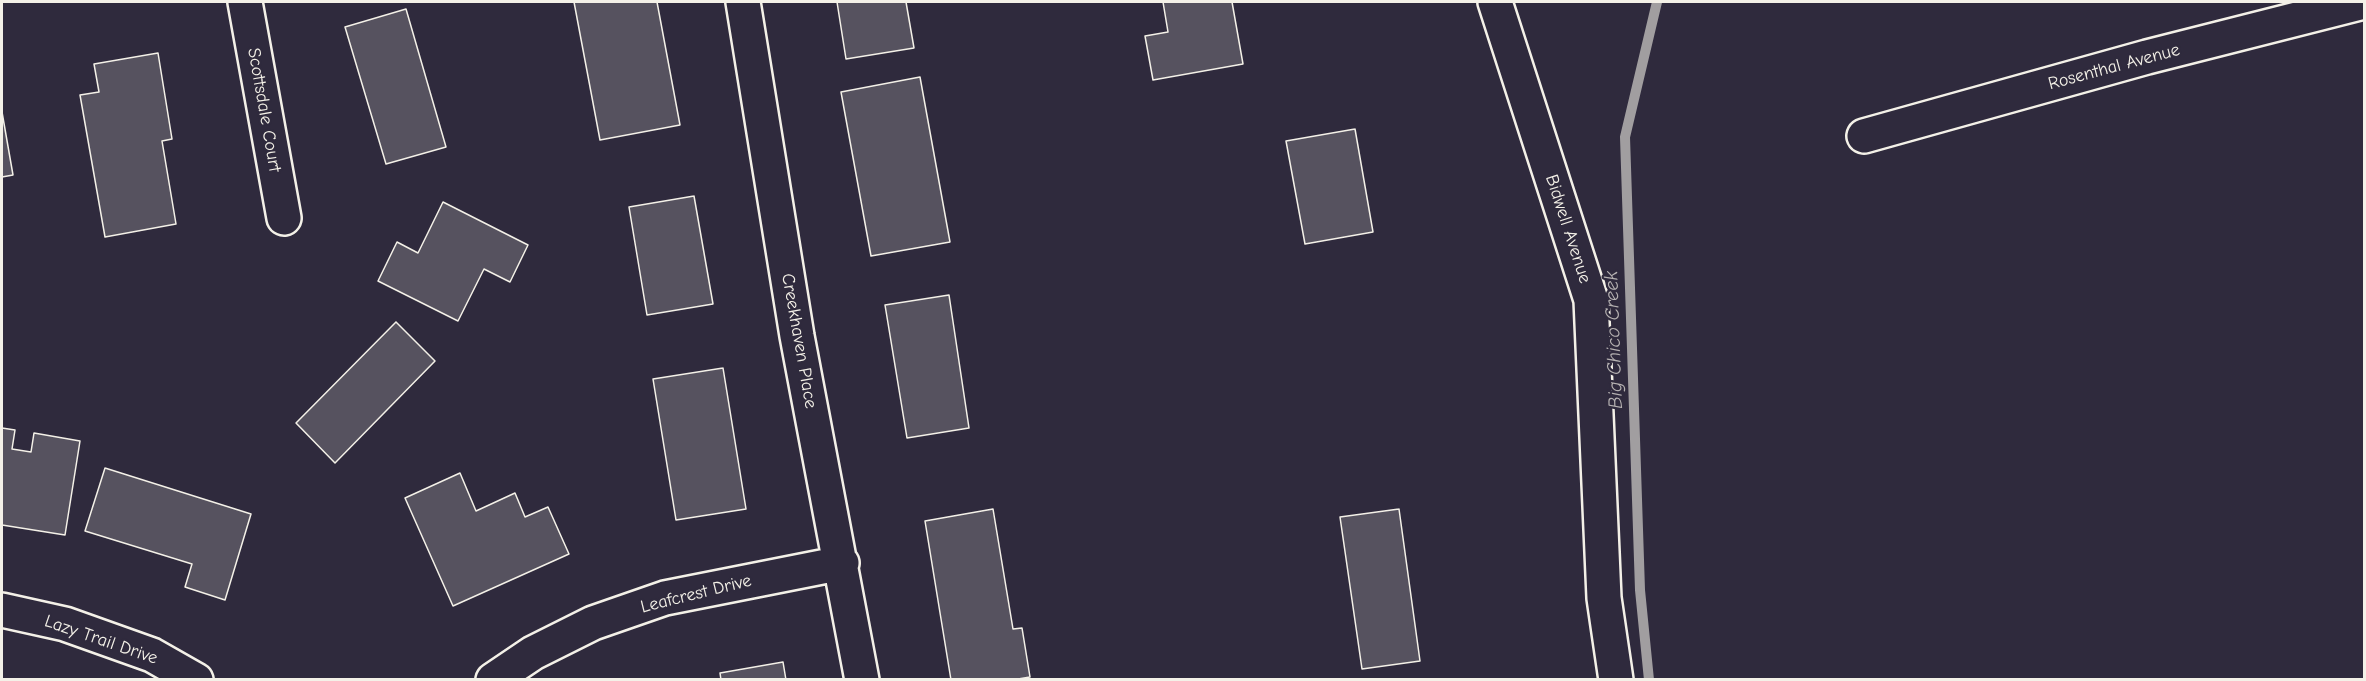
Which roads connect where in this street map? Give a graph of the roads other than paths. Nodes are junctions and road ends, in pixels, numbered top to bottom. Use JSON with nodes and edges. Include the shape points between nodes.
{"nodes":[{"id":1,"x":245,"y":2,"type":"edge"},
{"id":2,"x":743,"y":2,"type":"edge"},
{"id":3,"x":1496,"y":2,"type":"edge"},
{"id":4,"x":2364,"y":2,"type":"edge"},
{"id":5,"x":1864,"y":136,"type":"dead end"},
{"id":6,"x":284,"y":218,"type":"dead end"},
{"id":7,"x":842,"y":563,"type":"junction"},
{"id":8,"x":2,"y":610,"type":"edge"},
{"id":9,"x":196,"y":680,"type":"edge"},
{"id":10,"x":494,"y":680,"type":"edge"},
{"id":11,"x":862,"y":680,"type":"edge"},
{"id":12,"x":1616,"y":680,"type":"edge"}],
"edges":[{"from":1,"to":6,"type":"street","name":"Scottsdale Court"},
{"from":2,"to":7,"type":"street","name":"Creekhaven Place","via":[[797,336]]},
{"from":3,"to":12,"type":"street","name":"Bidwell Avenue","via":[[1591,300],[1604,598]]},
{"from":4,"to":5,"type":"street","name":"Rosenthal Avenue","via":[[2147,57]]},
{"from":7,"to":10,"type":"street","name":"Leafcrest Drive","via":[[665,598],[593,623],[533,653]]},
{"from":7,"to":11,"type":"street","name":"Creekhaven Place"},
{"from":8,"to":9,"type":"street","name":"Lazy Trail Drive","via":[[65,624],[152,655]]}]}
